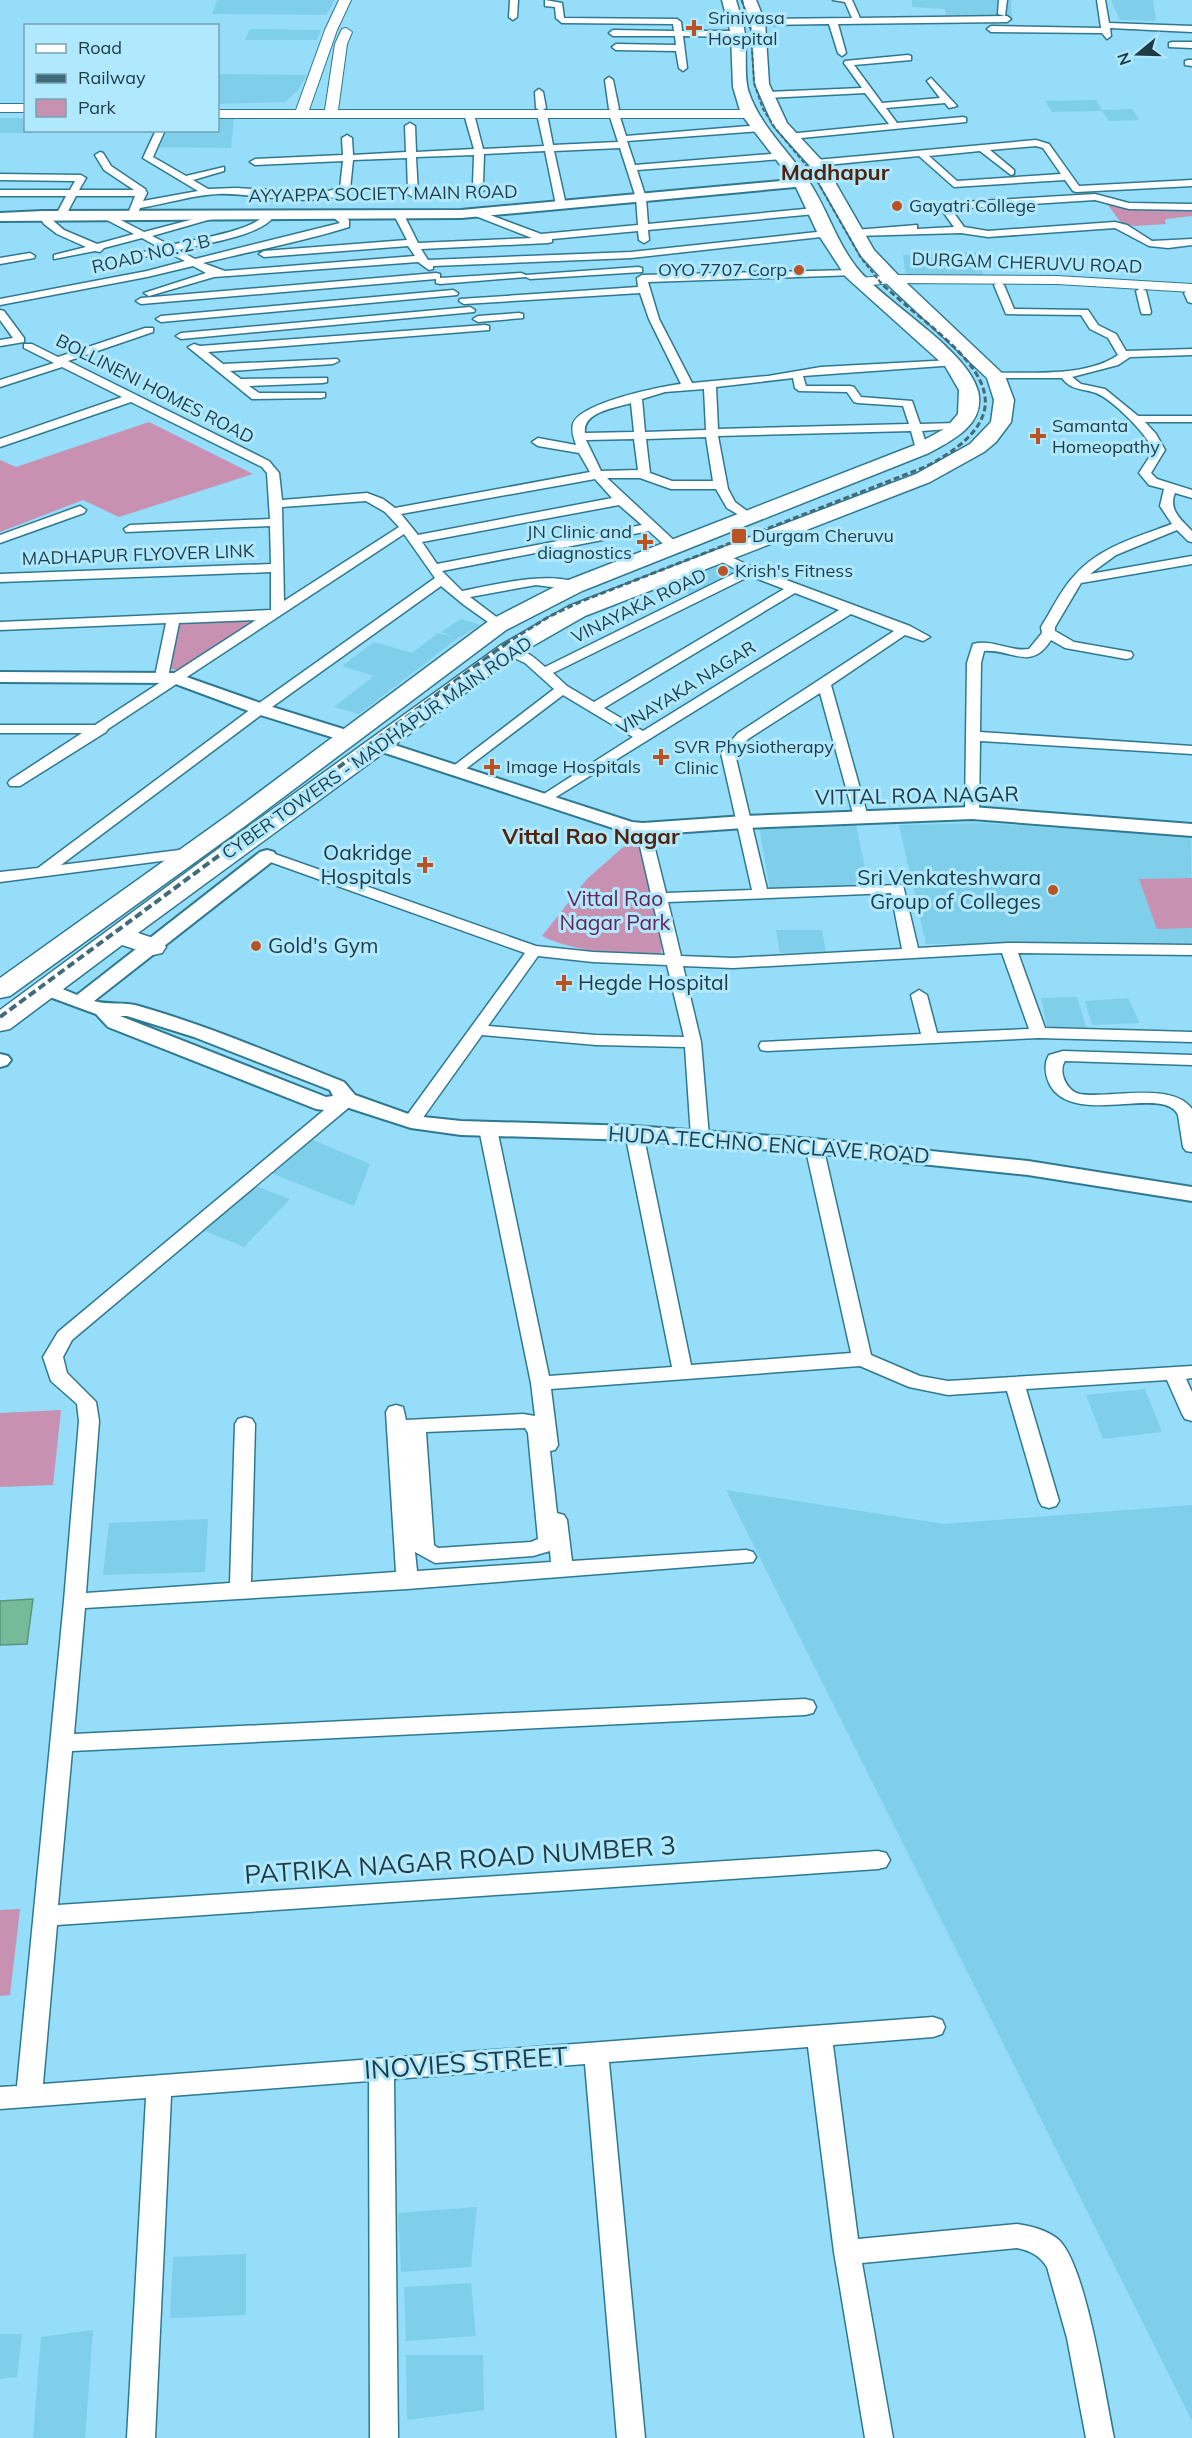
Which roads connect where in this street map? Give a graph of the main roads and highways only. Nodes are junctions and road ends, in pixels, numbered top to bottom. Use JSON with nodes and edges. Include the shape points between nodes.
{"nodes":[{"id":1,"x":345,"y":0,"type":"edge"},
{"id":2,"x":729,"y":0,"type":"edge"},
{"id":3,"x":749,"y":0,"type":"edge"},
{"id":4,"x":349,"y":24,"type":"dead end"},
{"id":5,"x":0,"y":108,"type":"edge"},
{"id":6,"x":24,"y":108,"type":"edge"},
{"id":7,"x":219,"y":108,"type":"edge"},
{"id":8,"x":302,"y":111,"type":"junction"},
{"id":9,"x":332,"y":111,"type":"junction"},
{"id":10,"x":542,"y":111,"type":"junction"},
{"id":11,"x":219,"y":114,"type":"edge"},
{"id":12,"x":0,"y":115,"type":"edge"},
{"id":13,"x":24,"y":115,"type":"edge"},
{"id":14,"x":753,"y":117,"type":"junction"},
{"id":15,"x":860,"y":281,"type":"junction"},
{"id":16,"x":895,"y":282,"type":"junction"},
{"id":17,"x":1190,"y":292,"type":"edge"},
{"id":18,"x":119,"y":935,"type":"junction"},
{"id":19,"x":153,"y":946,"type":"road end"},
{"id":20,"x":0,"y":990,"type":"edge"},
{"id":21,"x":0,"y":1023,"type":"edge"}],
"edges":[{"from":1,"to":8,"type":"main road"},
{"from":2,"to":14,"type":"main road","name":"CYBER TOWERS - MADHAPUR MAIN ROAD","via":[[738,34],[740,87]]},
{"from":3,"to":16,"type":"main road","via":[[758,22],[762,84],[774,113],[816,163],[867,252]]},
{"from":4,"to":9,"type":"main road","via":[[341,44]]},
{"from":5,"to":6,"type":"main road"},
{"from":7,"to":8,"type":"main road"},
{"from":8,"to":9,"type":"main road"},
{"from":8,"to":11,"type":"main road"},
{"from":9,"to":10,"type":"main road"},
{"from":9,"to":10,"type":"main road"},
{"from":10,"to":14,"type":"main road"},
{"from":12,"to":13,"type":"main road"},
{"from":14,"to":15,"type":"main road","name":"CYBER TOWERS - MADHAPUR MAIN ROAD","via":[[801,183],[826,234]]},
{"from":15,"to":16,"type":"main road"},
{"from":15,"to":20,"type":"main road","name":"CYBER TOWERS - MADHAPUR MAIN ROAD","via":[[952,363],[965,382],[969,410],[953,432],[922,449],[574,586],[498,625],[236,821]]},
{"from":16,"to":17,"type":"main road","name":"DURGAM CHERUVU ROAD"},
{"from":16,"to":17,"type":"main road","name":"DURGAM CHERUVU ROAD","via":[[1056,280]]},
{"from":16,"to":18,"type":"main road","name":"CYBER TOWERS - MADHAPUR MAIN ROAD","via":[[996,376],[1004,400],[1001,422],[989,438],[922,478],[577,611],[509,650]]},
{"from":18,"to":19,"type":"main road"},
{"from":18,"to":21,"type":"main road","name":"CYBER TOWERS - MADHAPUR MAIN ROAD"}]}
